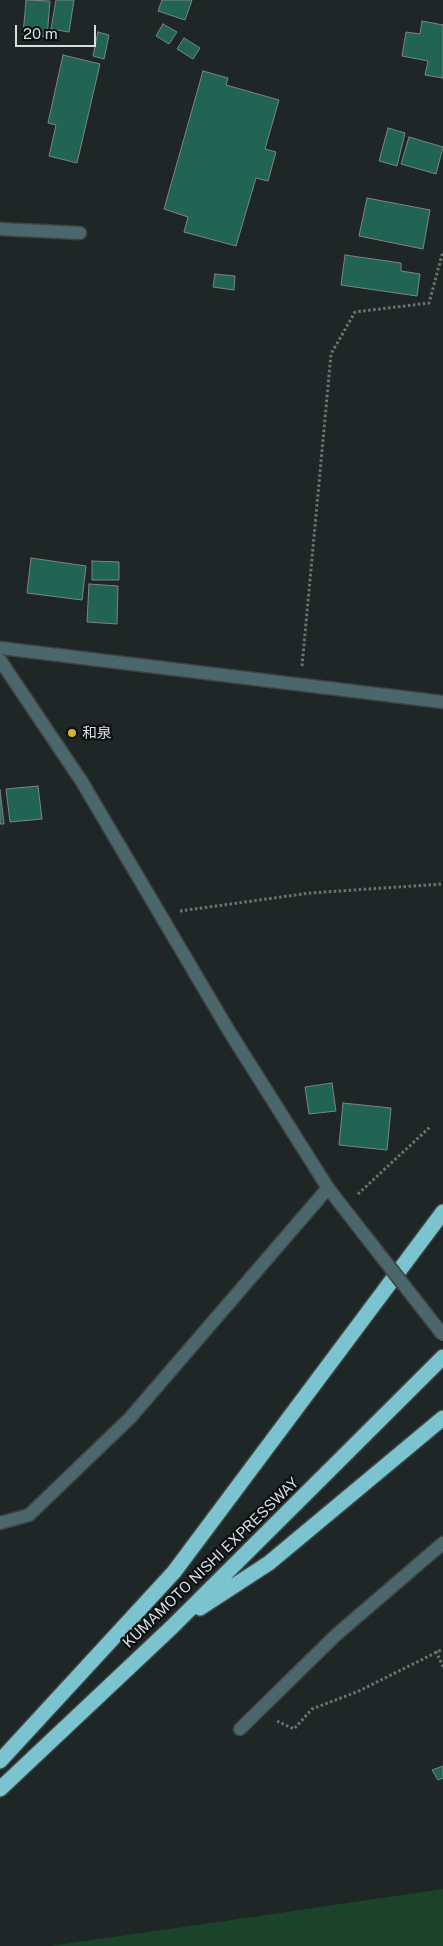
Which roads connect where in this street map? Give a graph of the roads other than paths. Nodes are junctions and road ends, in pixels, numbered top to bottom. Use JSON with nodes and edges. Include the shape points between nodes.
{"nodes":[{"id":1,"x":0,"y":229,"type":"edge"},
{"id":2,"x":80,"y":233,"type":"dead end"},
{"id":3,"x":0,"y":648,"type":"edge"},
{"id":4,"x":0,"y":660,"type":"edge"},
{"id":5,"x":443,"y":702,"type":"edge"},
{"id":6,"x":328,"y":1188,"type":"junction"},
{"id":7,"x":443,"y":1212,"type":"edge"},
{"id":8,"x":443,"y":1336,"type":"edge"},
{"id":9,"x":443,"y":1357,"type":"edge"},
{"id":10,"x":443,"y":1418,"type":"edge"},
{"id":11,"x":0,"y":1523,"type":"edge"},
{"id":12,"x":443,"y":1543,"type":"edge"},
{"id":13,"x":172,"y":1627,"type":"junction"},
{"id":14,"x":240,"y":1729,"type":"dead end"},
{"id":15,"x":0,"y":1761,"type":"edge"},
{"id":16,"x":0,"y":1790,"type":"edge"}],
"edges":[{"from":1,"to":2,"type":"street"},
{"from":3,"to":5,"type":"street"},
{"from":4,"to":6,"type":"street","via":[[82,782],[229,1031]]},
{"from":6,"to":8,"type":"street","bridge":true},
{"from":6,"to":11,"type":"street","via":[[130,1418],[29,1515]]},
{"from":7,"to":15,"type":"highway","via":[[174,1572]]},
{"from":9,"to":13,"type":"highway","name":"KUMAMOTO NISHI EXPRESSWAY"},
{"from":10,"to":13,"type":"highway","via":[[269,1563]]},
{"from":12,"to":14,"type":"street","via":[[336,1635]]},
{"from":13,"to":16,"type":"highway","name":"KUMAMOTO NISHI EXPRESSWAY"}]}
